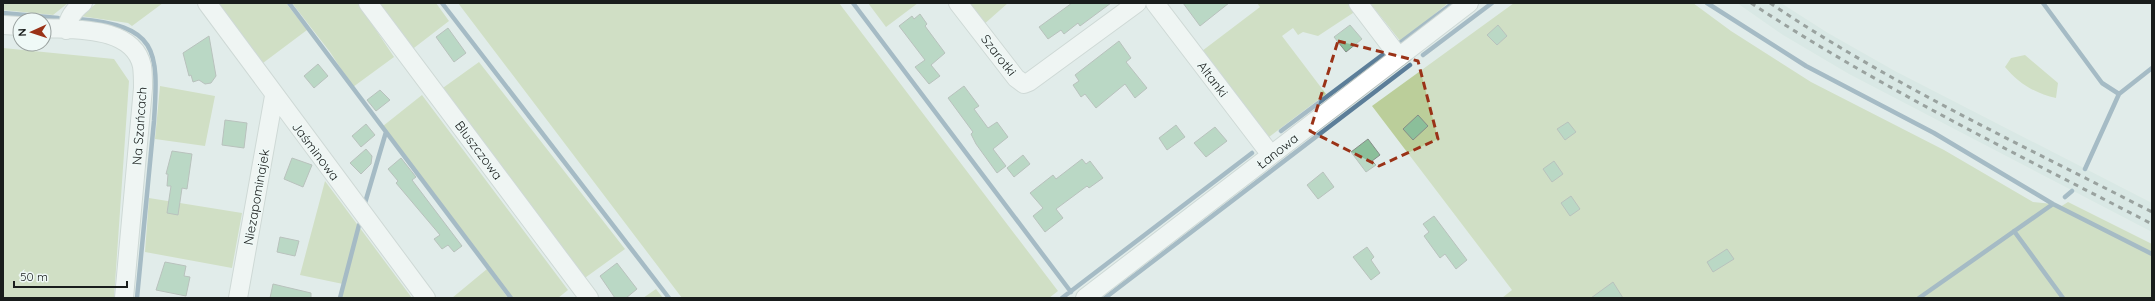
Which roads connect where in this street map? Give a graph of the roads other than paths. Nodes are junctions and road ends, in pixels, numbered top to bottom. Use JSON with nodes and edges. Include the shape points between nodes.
{"nodes":[{"id":1,"x":83,"y":3,"type":"edge"},
{"id":2,"x":207,"y":3,"type":"edge"},
{"id":3,"x":368,"y":3,"type":"edge"},
{"id":4,"x":958,"y":3,"type":"edge"},
{"id":5,"x":1136,"y":3,"type":"edge"},
{"id":6,"x":1155,"y":3,"type":"edge"},
{"id":7,"x":1358,"y":3,"type":"edge"},
{"id":8,"x":1469,"y":3,"type":"edge"},
{"id":9,"x":52,"y":29,"type":"edge"},
{"id":10,"x":66,"y":30,"type":"junction"},
{"id":11,"x":1399,"y":56,"type":"junction"},
{"id":12,"x":274,"y":96,"type":"junction"},
{"id":13,"x":1271,"y":155,"type":"junction"},
{"id":14,"x":124,"y":298,"type":"edge"},
{"id":15,"x":238,"y":298,"type":"edge"},
{"id":16,"x":426,"y":298,"type":"edge"},
{"id":17,"x":589,"y":298,"type":"edge"},
{"id":18,"x":1085,"y":298,"type":"edge"}],
"edges":[{"from":1,"to":10,"type":"street","via":[[73,10]]},
{"from":2,"to":12,"type":"street","name":"Jaśminowa"},
{"from":3,"to":17,"type":"street","name":"Bluszczowa"},
{"from":4,"to":5,"type":"street","name":"Szarotki","via":[[1016,78],[1024,84]]},
{"from":6,"to":13,"type":"street","name":"Altanki"},
{"from":7,"to":11,"type":"street"},
{"from":8,"to":11,"type":"street","name":"Łanowa"},
{"from":9,"to":10,"type":"street","name":"Na Szańcach"},
{"from":10,"to":14,"type":"street","name":"Na Szańcach","via":[[113,36],[130,46],[142,66],[143,88]]},
{"from":11,"to":13,"type":"street","name":"Łanowa"},
{"from":12,"to":15,"type":"street","name":"Niezapominajek"},
{"from":12,"to":16,"type":"street","name":"Jaśminowa"},
{"from":13,"to":18,"type":"street","name":"Łanowa"}]}
